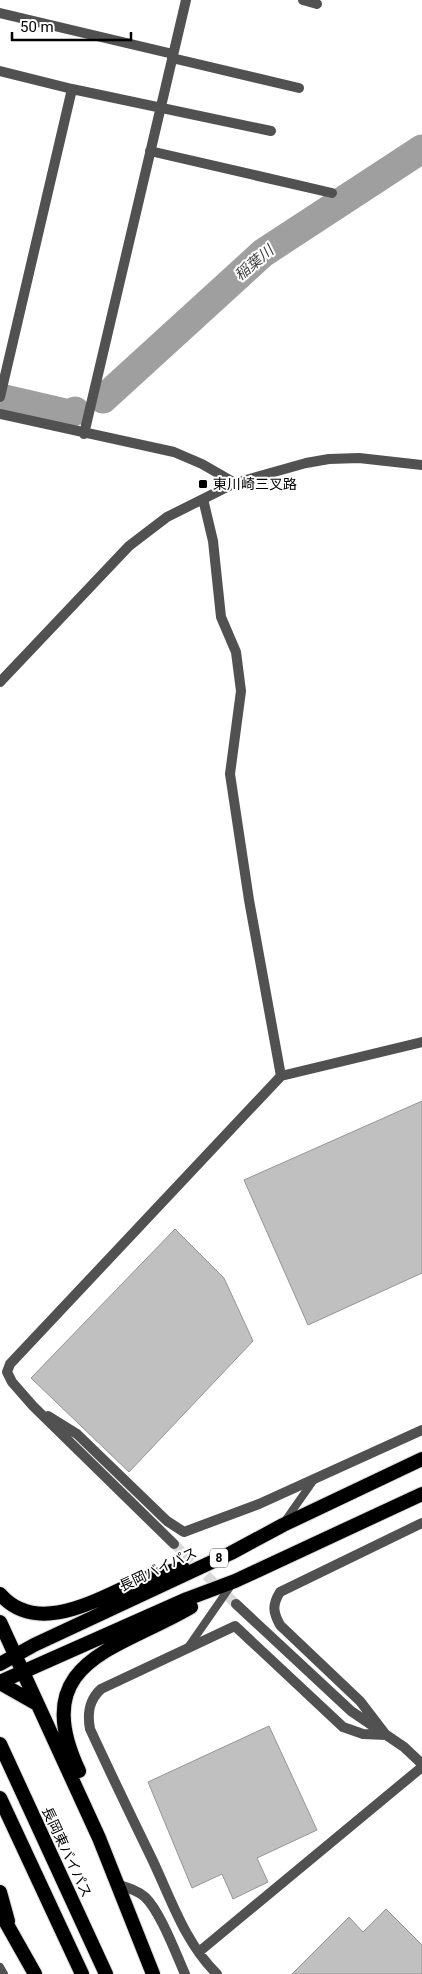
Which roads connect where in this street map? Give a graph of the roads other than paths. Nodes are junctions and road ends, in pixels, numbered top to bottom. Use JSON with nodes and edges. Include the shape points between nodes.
{"nodes":[{"id":1,"x":186,"y":0,"type":"edge"},
{"id":2,"x":303,"y":0,"type":"edge"},
{"id":3,"x":318,"y":4,"type":"dead end"},
{"id":4,"x":0,"y":14,"type":"edge"},
{"id":5,"x":172,"y":56,"type":"junction"},
{"id":6,"x":0,"y":71,"type":"edge"},
{"id":7,"x":300,"y":88,"type":"dead end"},
{"id":8,"x":72,"y":89,"type":"junction"},
{"id":9,"x":160,"y":108,"type":"junction"},
{"id":10,"x":271,"y":131,"type":"dead end"},
{"id":11,"x":150,"y":151,"type":"junction"},
{"id":12,"x":332,"y":193,"type":"dead end"},
{"id":13,"x":0,"y":397,"type":"edge"},
{"id":14,"x":0,"y":414,"type":"edge"},
{"id":15,"x":84,"y":434,"type":"junction"},
{"id":16,"x":422,"y":465,"type":"edge"},
{"id":17,"x":235,"y":483,"type":"junction"},
{"id":18,"x":202,"y":499,"type":"junction"},
{"id":19,"x":0,"y":682,"type":"edge"},
{"id":20,"x":422,"y":1042,"type":"edge"},
{"id":21,"x":281,"y":1076,"type":"junction"},
{"id":22,"x":4,"y":1370,"type":"edge"},
{"id":23,"x":33,"y":1406,"type":"junction"},
{"id":24,"x":422,"y":1430,"type":"edge"},
{"id":25,"x":422,"y":1459,"type":"edge"},
{"id":26,"x":312,"y":1481,"type":"junction"},
{"id":27,"x":422,"y":1494,"type":"edge"},
{"id":28,"x":407,"y":1501,"type":"junction"},
{"id":29,"x":422,"y":1505,"type":"edge"},
{"id":30,"x":422,"y":1523,"type":"edge"},
{"id":31,"x":283,"y":1525,"type":"junction"},
{"id":32,"x":174,"y":1544,"type":"tunnel mouth"},
{"id":33,"x":231,"y":1553,"type":"junction"},
{"id":34,"x":235,"y":1581,"type":"junction"},
{"id":35,"x":0,"y":1594,"type":"edge"},
{"id":36,"x":236,"y":1604,"type":"tunnel mouth"},
{"id":37,"x":0,"y":1622,"type":"edge"},
{"id":38,"x":189,"y":1646,"type":"junction"},
{"id":39,"x":15,"y":1654,"type":"junction"},
{"id":40,"x":0,"y":1664,"type":"edge"},
{"id":41,"x":22,"y":1672,"type":"junction"},
{"id":42,"x":0,"y":1683,"type":"edge"},
{"id":43,"x":37,"y":1704,"type":"junction"},
{"id":44,"x":386,"y":1735,"type":"junction"},
{"id":45,"x":0,"y":1744,"type":"edge"},
{"id":46,"x":422,"y":1766,"type":"edge"},
{"id":47,"x":0,"y":1798,"type":"edge"},
{"id":48,"x":99,"y":1838,"type":"junction"},
{"id":49,"x":116,"y":1884,"type":"junction"},
{"id":50,"x":0,"y":1892,"type":"edge"},
{"id":51,"x":0,"y":1912,"type":"edge"},
{"id":52,"x":177,"y":1918,"type":"junction"},
{"id":53,"x":161,"y":1925,"type":"junction"},
{"id":54,"x":10,"y":1929,"type":"junction"},
{"id":55,"x":200,"y":1952,"type":"junction"},
{"id":56,"x":0,"y":1967,"type":"edge"},
{"id":57,"x":4,"y":1974,"type":"edge"},
{"id":58,"x":35,"y":1974,"type":"edge"},
{"id":59,"x":82,"y":1974,"type":"edge"},
{"id":60,"x":106,"y":1974,"type":"edge"},
{"id":61,"x":153,"y":1974,"type":"edge"},
{"id":62,"x":185,"y":1974,"type":"edge"},
{"id":63,"x":218,"y":1974,"type":"edge"}],
"edges":[{"from":1,"to":5,"type":"street"},
{"from":2,"to":3,"type":"street"},
{"from":4,"to":5,"type":"street"},
{"from":5,"to":7,"type":"street"},
{"from":5,"to":9,"type":"street"},
{"from":6,"to":8,"type":"street"},
{"from":8,"to":9,"type":"street"},
{"from":8,"to":13,"type":"street"},
{"from":9,"to":10,"type":"street"},
{"from":9,"to":11,"type":"street"},
{"from":11,"to":12,"type":"street"},
{"from":11,"to":15,"type":"street"},
{"from":14,"to":15,"type":"street"},
{"from":15,"to":17,"type":"street","via":[[174,452]]},
{"from":16,"to":17,"type":"street","via":[[359,458],[329,459],[306,462]]},
{"from":17,"to":18,"type":"street"},
{"from":18,"to":19,"type":"street","via":[[167,517],[128,546]]},
{"from":18,"to":21,"type":"street","via":[[213,541],[221,616],[236,652],[241,691],[230,774],[252,920]]},
{"from":20,"to":21,"type":"street"},
{"from":21,"to":22,"type":"street"},
{"from":22,"to":23,"type":"street"},
{"from":23,"to":26,"type":"street","via":[[77,1434],[167,1521],[184,1532]]},
{"from":23,"to":32,"type":"street"},
{"from":24,"to":26,"type":"street"},
{"from":25,"to":31,"type":"highway","name":"長岡バイパス","number":"8"},
{"from":26,"to":31,"type":"lane"},
{"from":27,"to":28,"type":"highway","number":"8"},
{"from":28,"to":29,"type":"lane"},
{"from":28,"to":34,"type":"highway","number":"8"},
{"from":30,"to":44,"type":"street","via":[[280,1592],[275,1600],[273,1612],[280,1625],[360,1701]]},
{"from":31,"to":33,"type":"highway","name":"長岡バイパス","number":"8"},
{"from":33,"to":35,"type":"highway","via":[[142,1580],[63,1612],[30,1613],[16,1608]]},
{"from":33,"to":39,"type":"highway","name":"長岡バイパス","number":"8"},
{"from":34,"to":38,"type":"lane"},
{"from":34,"to":41,"type":"highway","number":"8"},
{"from":34,"to":48,"type":"highway","via":[[188,1609],[103,1650],[68,1690],[64,1703],[65,1734],[89,1794]]},
{"from":36,"to":44,"type":"street","via":[[351,1711]]},
{"from":37,"to":39,"type":"highway"},
{"from":38,"to":44,"type":"street","via":[[235,1626],[343,1727],[363,1734]]},
{"from":38,"to":52,"type":"street","via":[[101,1688],[95,1694],[87,1716],[90,1729]]},
{"from":39,"to":40,"type":"highway","number":"8"},
{"from":39,"to":41,"type":"highway"},
{"from":41,"to":42,"type":"highway","number":"8"},
{"from":41,"to":43,"type":"highway"},
{"from":42,"to":43,"type":"highway"},
{"from":43,"to":48,"type":"highway"},
{"from":44,"to":46,"type":"street"},
{"from":45,"to":60,"type":"highway","name":"長岡東バイパス"},
{"from":46,"to":55,"type":"street"},
{"from":47,"to":59,"type":"highway"},
{"from":48,"to":49,"type":"highway"},
{"from":49,"to":53,"type":"street","via":[[145,1897]]},
{"from":49,"to":61,"type":"highway"},
{"from":50,"to":54,"type":"highway"},
{"from":51,"to":54,"type":"highway"},
{"from":52,"to":53,"type":"street"},
{"from":52,"to":55,"type":"street"},
{"from":53,"to":62,"type":"street"},
{"from":54,"to":58,"type":"highway"},
{"from":55,"to":63,"type":"street"},
{"from":56,"to":57,"type":"lane"}]}
